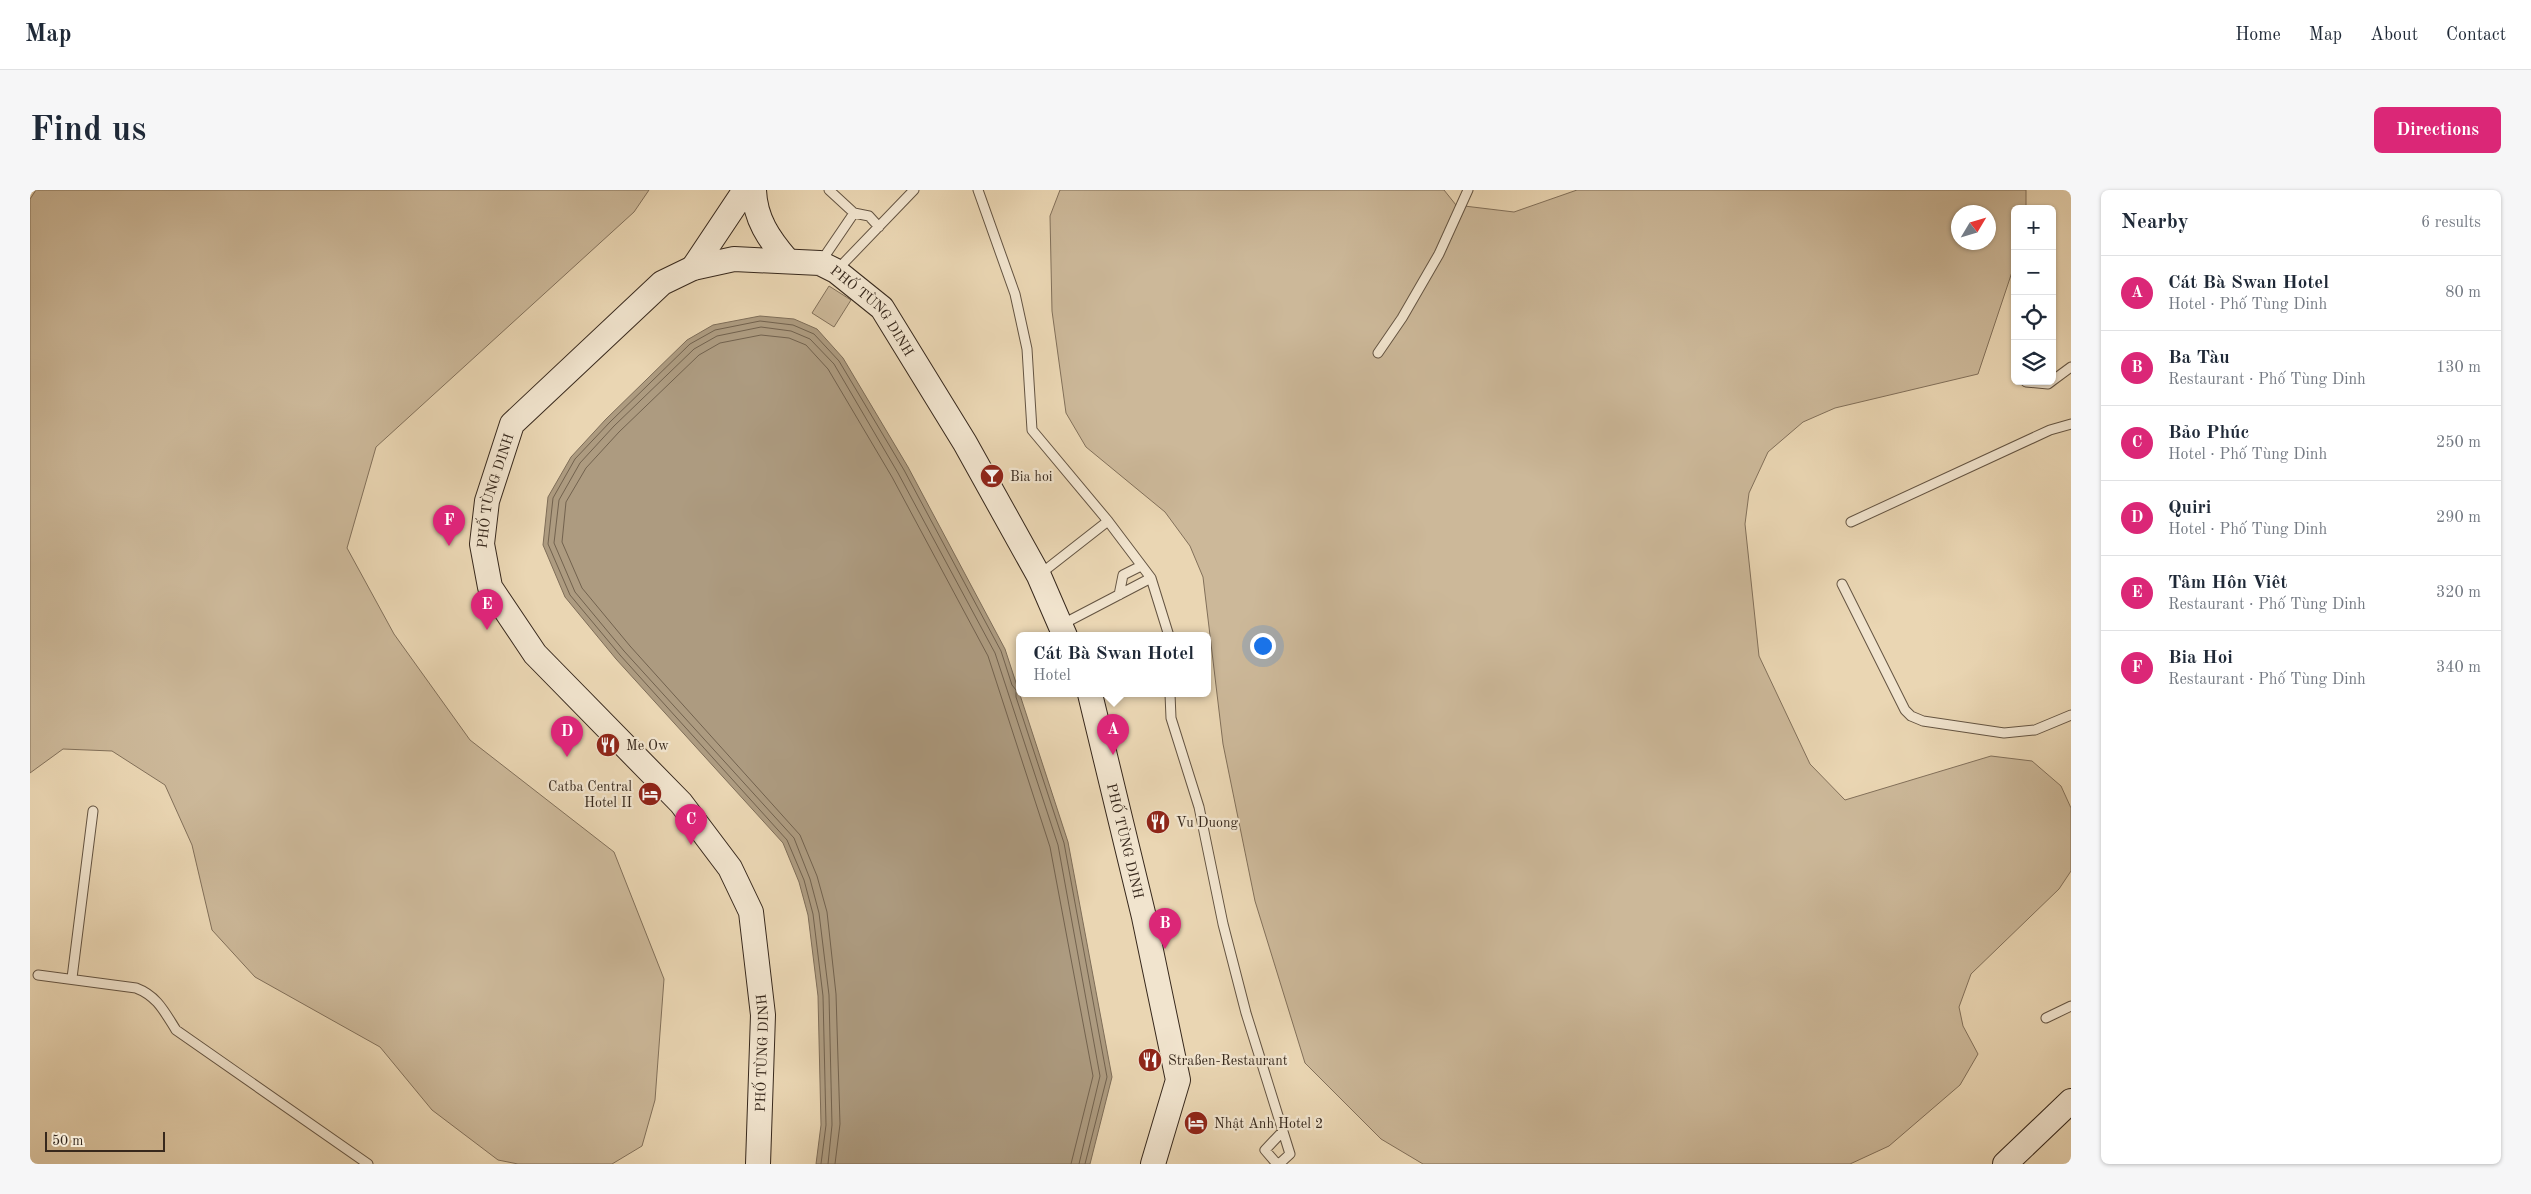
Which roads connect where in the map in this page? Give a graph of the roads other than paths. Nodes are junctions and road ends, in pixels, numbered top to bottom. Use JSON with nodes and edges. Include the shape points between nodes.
{"nodes":[{"id":1,"x":745,"y":190,"type":"edge"},
{"id":2,"x":754,"y":190,"type":"edge"},
{"id":3,"x":829,"y":190,"type":"edge"},
{"id":4,"x":914,"y":190,"type":"edge"},
{"id":5,"x":978,"y":190,"type":"edge"},
{"id":6,"x":1468,"y":190,"type":"edge"},
{"id":7,"x":854,"y":213,"type":"junction"},
{"id":8,"x":878,"y":227,"type":"junction"},
{"id":9,"x":787,"y":260,"type":"junction"},
{"id":10,"x":828,"y":267,"type":"junction"},
{"id":11,"x":693,"y":268,"type":"junction"},
{"id":12,"x":1378,"y":352,"type":"dead end"},
{"id":13,"x":2071,"y":367,"type":"edge"},
{"id":14,"x":2056,"y":378,"type":"edge"},
{"id":15,"x":2071,"y":424,"type":"edge"},
{"id":16,"x":1108,"y":522,"type":"junction"},
{"id":17,"x":1851,"y":522,"type":"dead end"},
{"id":18,"x":1142,"y":566,"type":"junction"},
{"id":19,"x":1039,"y":576,"type":"junction"},
{"id":20,"x":1151,"y":578,"type":"junction"},
{"id":21,"x":1842,"y":584,"type":"dead end"},
{"id":22,"x":1119,"y":595,"type":"junction"},
{"id":23,"x":1063,"y":631,"type":"edge"},
{"id":24,"x":1168,"y":632,"type":"edge"},
{"id":25,"x":1091,"y":697,"type":"edge"},
{"id":26,"x":1170,"y":697,"type":"edge"},
{"id":27,"x":2071,"y":715,"type":"edge"},
{"id":28,"x":93,"y":811,"type":"dead end"},
{"id":29,"x":38,"y":975,"type":"dead end"},
{"id":30,"x":72,"y":978,"type":"junction"},
{"id":31,"x":2071,"y":1006,"type":"edge"},
{"id":32,"x":2046,"y":1018,"type":"dead end"},
{"id":33,"x":2071,"y":1101,"type":"edge"},
{"id":34,"x":1283,"y":1131,"type":"junction"},
{"id":35,"x":368,"y":1164,"type":"edge"},
{"id":36,"x":758,"y":1164,"type":"edge"},
{"id":37,"x":1153,"y":1164,"type":"edge"},
{"id":38,"x":1278,"y":1164,"type":"edge"},
{"id":39,"x":2006,"y":1164,"type":"edge"}],
"edges":[{"from":1,"to":11,"type":"main road"},
{"from":2,"to":9,"type":"main road","via":[[759,218],[768,238]]},
{"from":3,"to":7,"type":"lane"},
{"from":4,"to":8,"type":"lane"},
{"from":5,"to":16,"type":"lane","via":[[1015,294],[1027,349],[1032,430]]},
{"from":6,"to":12,"type":"lane","via":[[1440,254]]},
{"from":7,"to":8,"type":"lane","via":[[869,216]]},
{"from":7,"to":10,"type":"lane"},
{"from":8,"to":10,"type":"lane"},
{"from":9,"to":10,"type":"main road","name":"PHỐ TÙNG DINH"},
{"from":9,"to":11,"type":"main road","name":"PHỐ TÙNG DINH","via":[[734,259]]},
{"from":10,"to":19,"type":"main road","name":"PHỐ TÙNG DINH","via":[[882,308],[965,443]]},
{"from":11,"to":36,"type":"main road","name":"PHỐ TÙNG DINH","via":[[662,283],[512,424],[487,501],[482,544],[490,587],[535,654],[681,803],[730,868],[751,912],[762,1015]]},
{"from":13,"to":14,"type":"lane"},
{"from":15,"to":17,"type":"lane","via":[[2050,430]]},
{"from":16,"to":18,"type":"lane"},
{"from":16,"to":19,"type":"lane"},
{"from":18,"to":20,"type":"lane"},
{"from":18,"to":22,"type":"lane","via":[[1123,575]]},
{"from":19,"to":23,"type":"main road","name":"PHỐ TÙNG DINH"},
{"from":20,"to":22,"type":"lane"},
{"from":20,"to":24,"type":"lane"},
{"from":21,"to":27,"type":"lane","via":[[1905,710],[1911,716],[1923,721],[2004,733],[2035,730]]},
{"from":22,"to":23,"type":"lane"},
{"from":25,"to":37,"type":"main road","name":"PHỐ TÙNG DINH","via":[[1144,917],[1178,1080]]},
{"from":26,"to":34,"type":"lane","via":[[1171,718],[1199,807],[1225,933]]},
{"from":28,"to":30,"type":"lane"},
{"from":29,"to":30,"type":"lane"},
{"from":30,"to":35,"type":"lane","via":[[149,993],[158,1001],[176,1030]]},
{"from":31,"to":32,"type":"lane"},
{"from":33,"to":39,"type":"main road"},
{"from":34,"to":38,"type":"lane","via":[[1290,1154]]},
{"from":34,"to":38,"type":"lane","via":[[1265,1150]]}]}
